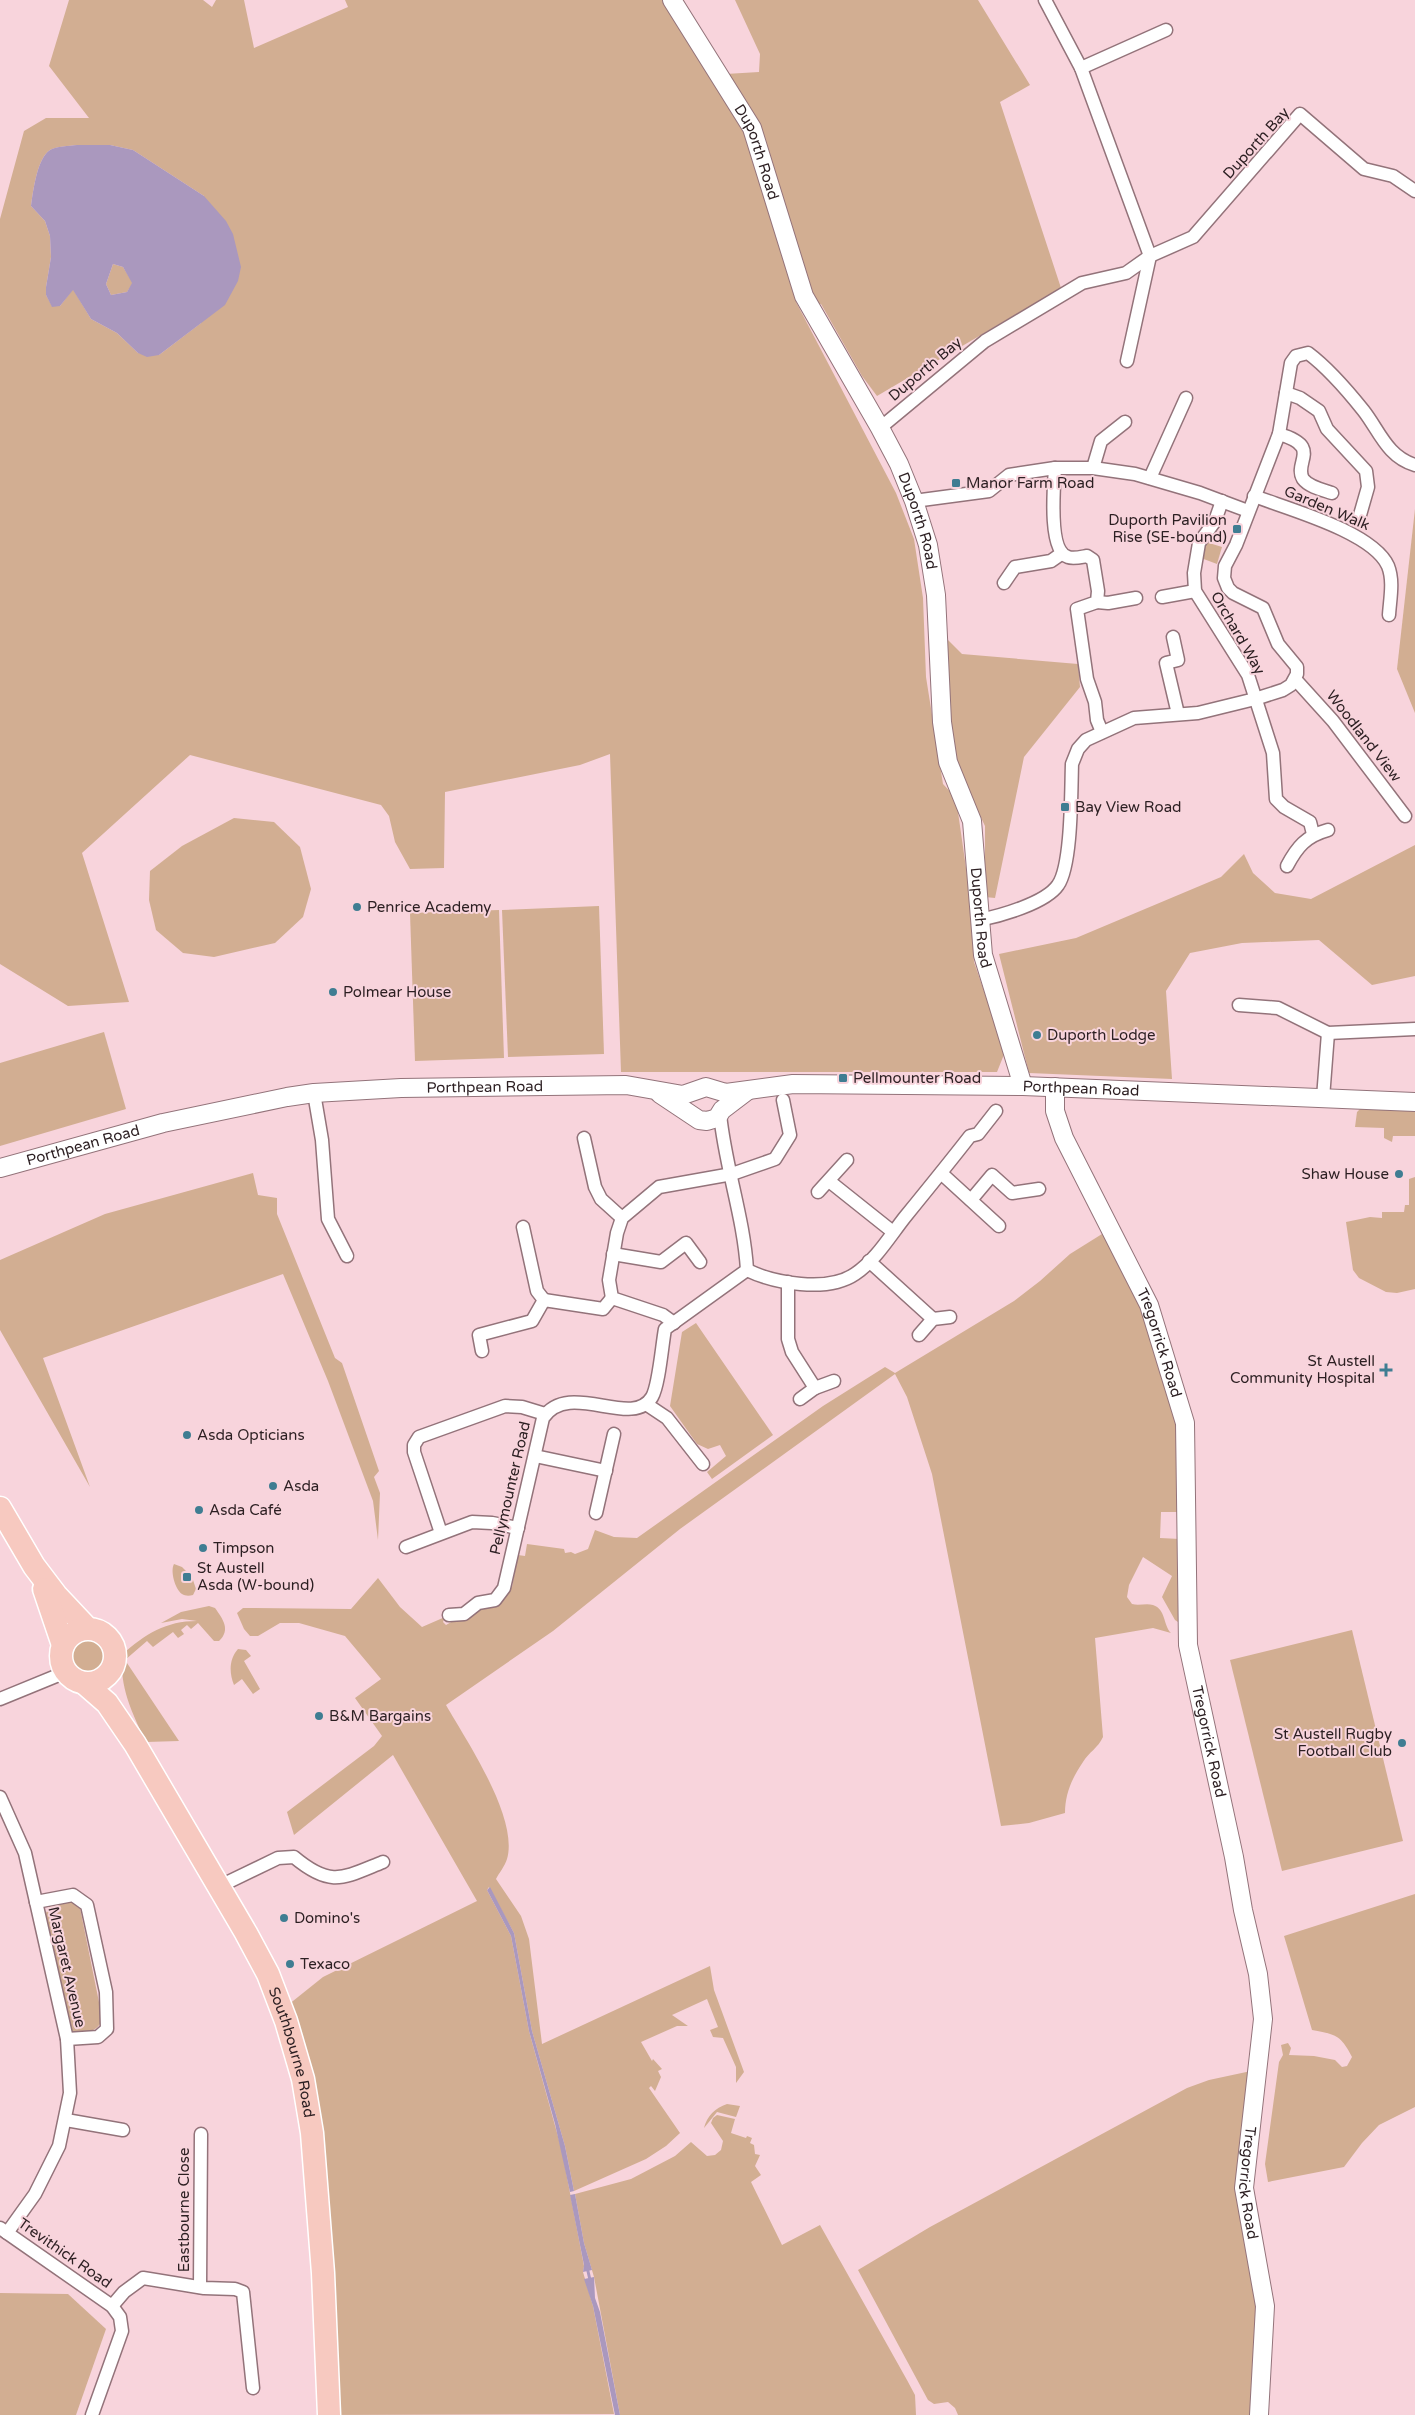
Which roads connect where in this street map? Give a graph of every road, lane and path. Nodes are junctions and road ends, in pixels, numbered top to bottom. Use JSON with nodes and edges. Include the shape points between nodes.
{"nodes":[{"id":1,"x":672,"y":0,"type":"edge"},
{"id":2,"x":1045,"y":0,"type":"edge"},
{"id":3,"x":1166,"y":30,"type":"dead end"},
{"id":4,"x":1081,"y":68,"type":"junction"},
{"id":5,"x":1415,"y":191,"type":"edge"},
{"id":6,"x":1150,"y":256,"type":"junction"},
{"id":7,"x":1127,"y":361,"type":"dead end"},
{"id":8,"x":1286,"y":393,"type":"junction"},
{"id":9,"x":1186,"y":398,"type":"dead end"},
{"id":10,"x":1125,"y":422,"type":"dead end"},
{"id":11,"x":880,"y":428,"type":"junction"},
{"id":12,"x":1278,"y":434,"type":"junction"},
{"id":13,"x":1415,"y":465,"type":"edge"},
{"id":14,"x":1055,"y":468,"type":"junction"},
{"id":15,"x":1093,"y":468,"type":"junction"},
{"id":16,"x":1150,"y":478,"type":"junction"},
{"id":17,"x":1332,"y":493,"type":"dead end"},
{"id":18,"x":1254,"y":496,"type":"junction"},
{"id":19,"x":914,"y":501,"type":"junction"},
{"id":20,"x":1222,"y":501,"type":"junction"},
{"id":21,"x":1248,"y":511,"type":"junction"},
{"id":22,"x":1360,"y":515,"type":"dead end"},
{"id":23,"x":1062,"y":554,"type":"junction"},
{"id":24,"x":1004,"y":583,"type":"dead end"},
{"id":25,"x":1195,"y":591,"type":"junction"},
{"id":26,"x":1162,"y":597,"type":"dead end"},
{"id":27,"x":1136,"y":598,"type":"dead end"},
{"id":28,"x":1097,"y":602,"type":"junction"},
{"id":29,"x":1389,"y":615,"type":"dead end"},
{"id":30,"x":1173,"y":637,"type":"dead end"},
{"id":31,"x":1295,"y":679,"type":"junction"},
{"id":32,"x":1255,"y":699,"type":"junction"},
{"id":33,"x":1178,"y":714,"type":"junction"},
{"id":34,"x":1102,"y":732,"type":"junction"},
{"id":35,"x":1405,"y":816,"type":"dead end"},
{"id":36,"x":1328,"y":830,"type":"dead end"},
{"id":37,"x":1313,"y":834,"type":"junction"},
{"id":38,"x":1287,"y":866,"type":"dead end"},
{"id":39,"x":979,"y":920,"type":"junction"},
{"id":40,"x":1239,"y":1005,"type":"dead end"},
{"id":41,"x":1415,"y":1030,"type":"edge"},
{"id":42,"x":1328,"y":1033,"type":"junction"},
{"id":43,"x":1023,"y":1086,"type":"junction"},
{"id":44,"x":1055,"y":1087,"type":"junction"},
{"id":45,"x":706,"y":1089,"type":"junction"},
{"id":46,"x":748,"y":1090,"type":"junction"},
{"id":47,"x":656,"y":1091,"type":"junction"},
{"id":48,"x":314,"y":1093,"type":"junction"},
{"id":49,"x":1323,"y":1098,"type":"junction"},
{"id":50,"x":783,"y":1100,"type":"dead end"},
{"id":51,"x":1415,"y":1102,"type":"edge"},
{"id":52,"x":996,"y":1111,"type":"dead end"},
{"id":53,"x":721,"y":1112,"type":"junction"},
{"id":54,"x":699,"y":1119,"type":"junction"},
{"id":55,"x":584,"y":1138,"type":"dead end"},
{"id":56,"x":723,"y":1145,"type":"junction"},
{"id":57,"x":847,"y":1160,"type":"dead end"},
{"id":58,"x":0,"y":1168,"type":"edge"},
{"id":59,"x":942,"y":1173,"type":"junction"},
{"id":60,"x":732,"y":1174,"type":"junction"},
{"id":61,"x":829,"y":1181,"type":"junction"},
{"id":62,"x":1039,"y":1189,"type":"dead end"},
{"id":63,"x":818,"y":1192,"type":"dead end"},
{"id":64,"x":971,"y":1200,"type":"junction"},
{"id":65,"x":622,"y":1218,"type":"junction"},
{"id":66,"x":999,"y":1226,"type":"dead end"},
{"id":67,"x":523,"y":1227,"type":"dead end"},
{"id":68,"x":893,"y":1232,"type":"junction"},
{"id":69,"x":613,"y":1254,"type":"junction"},
{"id":70,"x":348,"y":1256,"type":"dead end"},
{"id":71,"x":869,"y":1261,"type":"junction"},
{"id":72,"x":700,"y":1262,"type":"dead end"},
{"id":73,"x":747,"y":1270,"type":"junction"},
{"id":74,"x":788,"y":1282,"type":"junction"},
{"id":75,"x":612,"y":1298,"type":"junction"},
{"id":76,"x":544,"y":1300,"type":"junction"},
{"id":77,"x":950,"y":1317,"type":"dead end"},
{"id":78,"x":933,"y":1319,"type":"junction"},
{"id":79,"x":674,"y":1323,"type":"junction"},
{"id":80,"x":919,"y":1335,"type":"dead end"},
{"id":81,"x":482,"y":1351,"type":"dead end"},
{"id":82,"x":834,"y":1381,"type":"dead end"},
{"id":83,"x":815,"y":1388,"type":"junction"},
{"id":84,"x":800,"y":1399,"type":"dead end"},
{"id":85,"x":646,"y":1404,"type":"junction"},
{"id":86,"x":545,"y":1414,"type":"junction"},
{"id":87,"x":614,"y":1434,"type":"dead end"},
{"id":88,"x":535,"y":1456,"type":"junction"},
{"id":89,"x":703,"y":1464,"type":"dead end"},
{"id":90,"x":606,"y":1471,"type":"junction"},
{"id":91,"x":0,"y":1508,"type":"edge"},
{"id":92,"x":596,"y":1513,"type":"dead end"},
{"id":93,"x":518,"y":1528,"type":"junction"},
{"id":94,"x":440,"y":1533,"type":"junction"},
{"id":95,"x":406,"y":1547,"type":"dead end"},
{"id":96,"x":34,"y":1566,"type":"junction"},
{"id":97,"x":449,"y":1615,"type":"dead end"},
{"id":98,"x":87,"y":1628,"type":"junction"},
{"id":99,"x":63,"y":1645,"type":"junction"},
{"id":100,"x":111,"y":1672,"type":"junction"},
{"id":101,"x":75,"y":1678,"type":"junction"},
{"id":102,"x":0,"y":1699,"type":"edge"},
{"id":103,"x":124,"y":1727,"type":"junction"},
{"id":104,"x":0,"y":1797,"type":"edge"},
{"id":105,"x":383,"y":1862,"type":"dead end"},
{"id":106,"x":218,"y":1887,"type":"junction"},
{"id":107,"x":36,"y":1902,"type":"junction"},
{"id":108,"x":67,"y":2039,"type":"junction"},
{"id":109,"x":66,"y":2120,"type":"junction"},
{"id":110,"x":123,"y":2130,"type":"dead end"},
{"id":111,"x":201,"y":2134,"type":"dead end"},
{"id":112,"x":4,"y":2230,"type":"edge"},
{"id":113,"x":200,"y":2287,"type":"junction"},
{"id":114,"x":112,"y":2306,"type":"junction"},
{"id":115,"x":253,"y":2388,"type":"dead end"},
{"id":116,"x":92,"y":2415,"type":"edge"},
{"id":117,"x":329,"y":2415,"type":"edge"},
{"id":118,"x":1259,"y":2415,"type":"edge"}],
"edges":[{"from":1,"to":11,"type":"street","name":"Duporth Road","via":[[752,128],[804,296]]},
{"from":2,"to":4,"type":"street"},
{"from":3,"to":4,"type":"street"},
{"from":4,"to":6,"type":"street"},
{"from":5,"to":6,"type":"street","name":"Duporth Bay","via":[[1394,176],[1364,169],[1300,114],[1193,237]]},
{"from":6,"to":7,"type":"street"},
{"from":6,"to":11,"type":"street","name":"Duporth Bay","via":[[1126,273],[1082,283],[985,341]]},
{"from":8,"to":12,"type":"street"},
{"from":8,"to":13,"type":"street","via":[[1291,362],[1296,356],[1308,353],[1363,410],[1383,442],[1398,458]]},
{"from":8,"to":22,"type":"street","via":[[1319,411],[1327,429],[1366,471],[1368,487]]},
{"from":9,"to":16,"type":"street"},
{"from":10,"to":15,"type":"street","via":[[1101,441]]},
{"from":11,"to":19,"type":"street","name":"Duporth Road"},
{"from":12,"to":17,"type":"street","via":[[1300,444],[1304,456],[1301,474],[1304,480]]},
{"from":12,"to":18,"type":"street"},
{"from":14,"to":15,"type":"street"},
{"from":14,"to":19,"type":"street","via":[[1009,475],[989,491]]},
{"from":14,"to":23,"type":"street","via":[[1053,512],[1057,544]]},
{"from":15,"to":16,"type":"street"},
{"from":16,"to":20,"type":"street"},
{"from":18,"to":21,"type":"street"},
{"from":18,"to":29,"type":"street","name":"Garden Walk","via":[[1344,531],[1378,551],[1389,568],[1391,579]]},
{"from":19,"to":39,"type":"street","name":"Duporth Road","via":[[928,545],[936,595],[942,722],[948,762],[972,821]]},
{"from":20,"to":21,"type":"street"},
{"from":20,"to":25,"type":"street","name":"Orchard Way","via":[[1215,521],[1199,543]]},
{"from":21,"to":31,"type":"street","via":[[1225,566],[1224,578],[1233,593],[1267,613],[1278,644],[1297,667]]},
{"from":23,"to":24,"type":"street","via":[[1051,561],[1015,567]]},
{"from":23,"to":28,"type":"street","via":[[1069,558],[1087,556],[1093,560]]},
{"from":25,"to":26,"type":"street"},
{"from":25,"to":32,"type":"street","name":"Orchard Way","via":[[1248,675]]},
{"from":27,"to":28,"type":"street"},
{"from":28,"to":34,"type":"street","via":[[1077,609],[1086,679]]},
{"from":30,"to":33,"type":"street","via":[[1178,660],[1166,663]]},
{"from":31,"to":32,"type":"street","via":[[1283,690]]},
{"from":31,"to":35,"type":"street","name":"Woodland View","via":[[1338,727]]},
{"from":32,"to":33,"type":"street","via":[[1198,713]]},
{"from":32,"to":37,"type":"street","name":"Orchard Way","via":[[1273,753],[1276,799],[1310,822]]},
{"from":33,"to":34,"type":"street","via":[[1134,718]]},
{"from":34,"to":39,"type":"street","via":[[1086,740],[1072,764],[1066,858],[1059,885],[1047,896],[1000,916]]},
{"from":36,"to":37,"type":"street"},
{"from":37,"to":38,"type":"street","via":[[1294,852]]},
{"from":39,"to":43,"type":"street","name":"Duporth Road","via":[[983,955]]},
{"from":40,"to":42,"type":"street","via":[[1278,1008]]},
{"from":41,"to":42,"type":"street"},
{"from":42,"to":49,"type":"street"},
{"from":43,"to":44,"type":"street","name":"Porthpean Road"},
{"from":43,"to":46,"type":"street","name":"Porthpean Road","via":[[793,1084]]},
{"from":44,"to":49,"type":"street","name":"Porthpean Road"},
{"from":44,"to":118,"type":"street","name":"Tregorrick Road","via":[[1055,1111],[1064,1138],[1146,1298],[1185,1423],[1188,1645],[1258,1974],[1263,2019],[1244,2188],[1265,2306]]},
{"from":45,"to":46,"type":"street","name":"Porthpean Road","via":[[726,1093]]},
{"from":45,"to":47,"type":"street","name":"Porthpean Road","via":[[683,1095]]},
{"from":45,"to":53,"type":"street","via":[[722,1099]]},
{"from":45,"to":54,"type":"street","via":[[689,1103]]},
{"from":46,"to":53,"type":"street","name":"Porthpean Road"},
{"from":47,"to":48,"type":"street","name":"Porthpean Road","via":[[626,1085],[401,1088]]},
{"from":47,"to":54,"type":"street","name":"Porthpean Road"},
{"from":48,"to":58,"type":"street","name":"Porthpean Road","via":[[163,1123]]},
{"from":48,"to":70,"type":"street","via":[[322,1140],[328,1219]]},
{"from":49,"to":51,"type":"street","name":"Porthpean Road"},
{"from":50,"to":60,"type":"street","via":[[790,1135],[775,1159]]},
{"from":52,"to":59,"type":"street","via":[[978,1134],[970,1136]]},
{"from":53,"to":54,"type":"street","name":"Porthpean Road","via":[[712,1120]]},
{"from":53,"to":56,"type":"street"},
{"from":54,"to":56,"type":"street"},
{"from":55,"to":65,"type":"street","via":[[595,1187],[601,1199]]},
{"from":56,"to":60,"type":"street"},
{"from":57,"to":61,"type":"street"},
{"from":59,"to":64,"type":"street"},
{"from":59,"to":68,"type":"street"},
{"from":60,"to":65,"type":"street","via":[[659,1187]]},
{"from":60,"to":73,"type":"street"},
{"from":61,"to":63,"type":"street"},
{"from":61,"to":68,"type":"street"},
{"from":62,"to":64,"type":"street","via":[[1012,1193],[992,1175]]},
{"from":64,"to":66,"type":"street"},
{"from":65,"to":69,"type":"street"},
{"from":67,"to":76,"type":"street","via":[[537,1290]]},
{"from":68,"to":71,"type":"street"},
{"from":69,"to":72,"type":"street","via":[[660,1262],[686,1243]]},
{"from":69,"to":75,"type":"street","via":[[609,1280]]},
{"from":71,"to":74,"type":"street","via":[[855,1274],[842,1280],[821,1284]]},
{"from":71,"to":78,"type":"street"},
{"from":73,"to":74,"type":"street","via":[[764,1278]]},
{"from":73,"to":79,"type":"street"},
{"from":74,"to":83,"type":"street","via":[[790,1345]]},
{"from":75,"to":76,"type":"street","via":[[603,1309]]},
{"from":75,"to":79,"type":"street","via":[[663,1315]]},
{"from":76,"to":81,"type":"street","via":[[532,1321],[479,1335]]},
{"from":77,"to":78,"type":"street"},
{"from":78,"to":80,"type":"street"},
{"from":79,"to":85,"type":"street","via":[[665,1329],[654,1393]]},
{"from":82,"to":83,"type":"street"},
{"from":83,"to":84,"type":"street"},
{"from":85,"to":86,"type":"street","name":"Pellymounter Road","via":[[627,1408],[574,1402],[554,1406]]},
{"from":85,"to":89,"type":"street","via":[[667,1418]]},
{"from":86,"to":88,"type":"street","name":"Pellymounter Road"},
{"from":86,"to":94,"type":"street","via":[[505,1406],[419,1437],[414,1452]]},
{"from":87,"to":90,"type":"street"},
{"from":88,"to":90,"type":"street"},
{"from":88,"to":93,"type":"street","name":"Pellymounter Road"},
{"from":90,"to":92,"type":"street"},
{"from":91,"to":96,"type":"highway"},
{"from":93,"to":94,"type":"street","via":[[472,1522]]},
{"from":93,"to":97,"type":"street","name":"Pellymounter Road","via":[[501,1594],[495,1600],[475,1605],[464,1614]]},
{"from":94,"to":95,"type":"street"},
{"from":96,"to":98,"type":"highway"},
{"from":96,"to":99,"type":"highway"},
{"from":98,"to":99,"type":"highway","via":[[74,1632]]},
{"from":98,"to":100,"type":"highway","via":[[103,1632],[113,1644],[115,1662]]},
{"from":99,"to":101,"type":"highway","via":[[61,1658]]},
{"from":100,"to":101,"type":"highway","via":[[102,1680]]},
{"from":100,"to":103,"type":"highway","name":"Southbourne Road"},
{"from":101,"to":102,"type":"street"},
{"from":101,"to":103,"type":"highway","name":"Southbourne Road","via":[[107,1703]]},
{"from":103,"to":106,"type":"highway","name":"Southbourne Road"},
{"from":104,"to":107,"type":"street","name":"Margaret Avenue","via":[[25,1853]]},
{"from":105,"to":106,"type":"street","via":[[334,1878],[304,1866],[294,1857],[278,1858]]},
{"from":106,"to":117,"type":"highway","name":"Southbourne Road","via":[[268,1974],[303,2079],[318,2197]]},
{"from":107,"to":108,"type":"street","name":"Margaret Avenue"},
{"from":107,"to":108,"type":"street","name":"Margaret Avenue","via":[[73,1895],[87,1905],[106,1992],[107,2029],[98,2037]]},
{"from":108,"to":109,"type":"street","name":"Margaret Avenue","via":[[70,2093]]},
{"from":109,"to":110,"type":"street"},
{"from":109,"to":112,"type":"street","name":"Margaret Avenue","via":[[59,2146],[35,2194]]},
{"from":111,"to":113,"type":"street","name":"Eastbourne Close"},
{"from":112,"to":114,"type":"street","name":"Trevithick Road"},
{"from":113,"to":114,"type":"street","via":[[143,2278]]},
{"from":113,"to":115,"type":"street","via":[[235,2288],[243,2292]]},
{"from":114,"to":116,"type":"street","via":[[120,2317],[122,2330]]}]}
